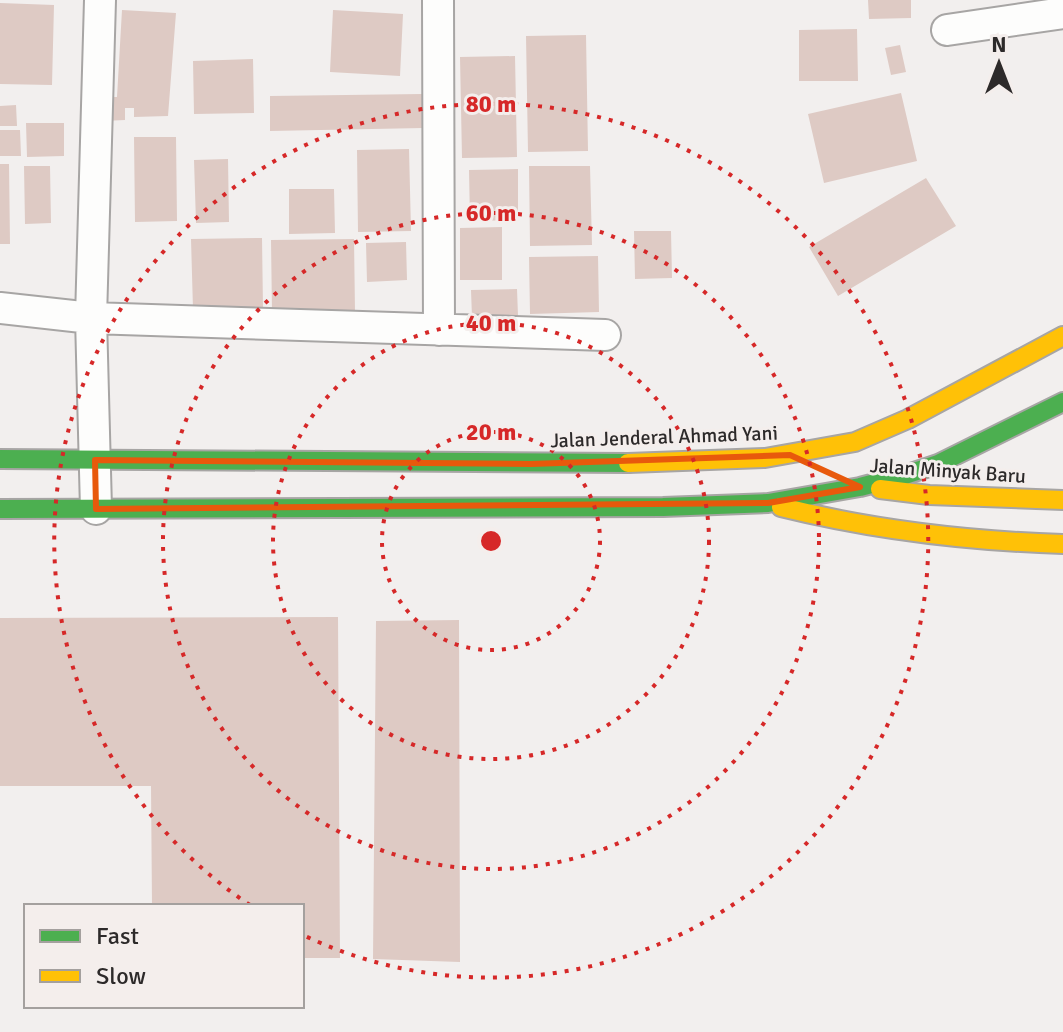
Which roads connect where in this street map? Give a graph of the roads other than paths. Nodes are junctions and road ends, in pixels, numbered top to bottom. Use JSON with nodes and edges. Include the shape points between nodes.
{"nodes":[{"id":1,"x":100,"y":0,"type":"edge"},
{"id":2,"x":438,"y":0,"type":"edge"},
{"id":3,"x":1063,"y":13,"type":"edge"},
{"id":4,"x":947,"y":30,"type":"dead end"},
{"id":5,"x":0,"y":308,"type":"edge"},
{"id":6,"x":92,"y":329,"type":"junction"},
{"id":7,"x":439,"y":330,"type":"junction"},
{"id":8,"x":605,"y":335,"type":"dead end"},
{"id":9,"x":1063,"y":336,"type":"edge"},
{"id":10,"x":1063,"y":402,"type":"edge"},
{"id":11,"x":790,"y":455,"type":"junction"},
{"id":12,"x":0,"y":459,"type":"edge"},
{"id":13,"x":95,"y":460,"type":"junction"},
{"id":14,"x":231,"y":485,"type":"junction"},
{"id":15,"x":860,"y":487,"type":"junction"},
{"id":16,"x":1063,"y":500,"type":"edge"},
{"id":17,"x":768,"y":503,"type":"junction"},
{"id":18,"x":0,"y":509,"type":"edge"},
{"id":19,"x":96,"y":509,"type":"junction"},
{"id":20,"x":1063,"y":544,"type":"edge"}],
"edges":[{"from":1,"to":6,"type":"street"},
{"from":2,"to":7,"type":"street"},
{"from":3,"to":4,"type":"street"},
{"from":5,"to":6,"type":"street"},
{"from":6,"to":7,"type":"street"},
{"from":6,"to":13,"type":"street"},
{"from":7,"to":8,"type":"street"},
{"from":9,"to":11,"type":"main road","name":"Jalan Jenderal Ahmad Yani","via":[[883,430],[855,442]]},
{"from":10,"to":15,"type":"main road","name":"Jalan Jenderal Ahmad Yani","via":[[938,464]]},
{"from":11,"to":14,"type":"main road","name":"Jalan Jenderal Ahmad Yani"},
{"from":11,"to":15,"type":"main road","name":"Jalan Minyak Baru"},
{"from":12,"to":13,"type":"main road","name":"Jalan Jenderal Ahmad Yani"},
{"from":13,"to":14,"type":"main road","name":"Jalan Jenderal Ahmad Yani"},
{"from":13,"to":19,"type":"street"},
{"from":14,"to":17,"type":"main road","name":"Jalan Jenderal Ahmad Yani","via":[[663,507]]},
{"from":14,"to":19,"type":"main road","name":"Jalan Jenderal Ahmad Yani"},
{"from":15,"to":16,"type":"main road","name":"Jalan Minyak Baru"},
{"from":15,"to":17,"type":"main road","name":"Jalan Jenderal Ahmad Yani"},
{"from":17,"to":20,"type":"main road","via":[[858,526]]},
{"from":18,"to":19,"type":"main road","name":"Jalan Jenderal Ahmad Yani"}]}
